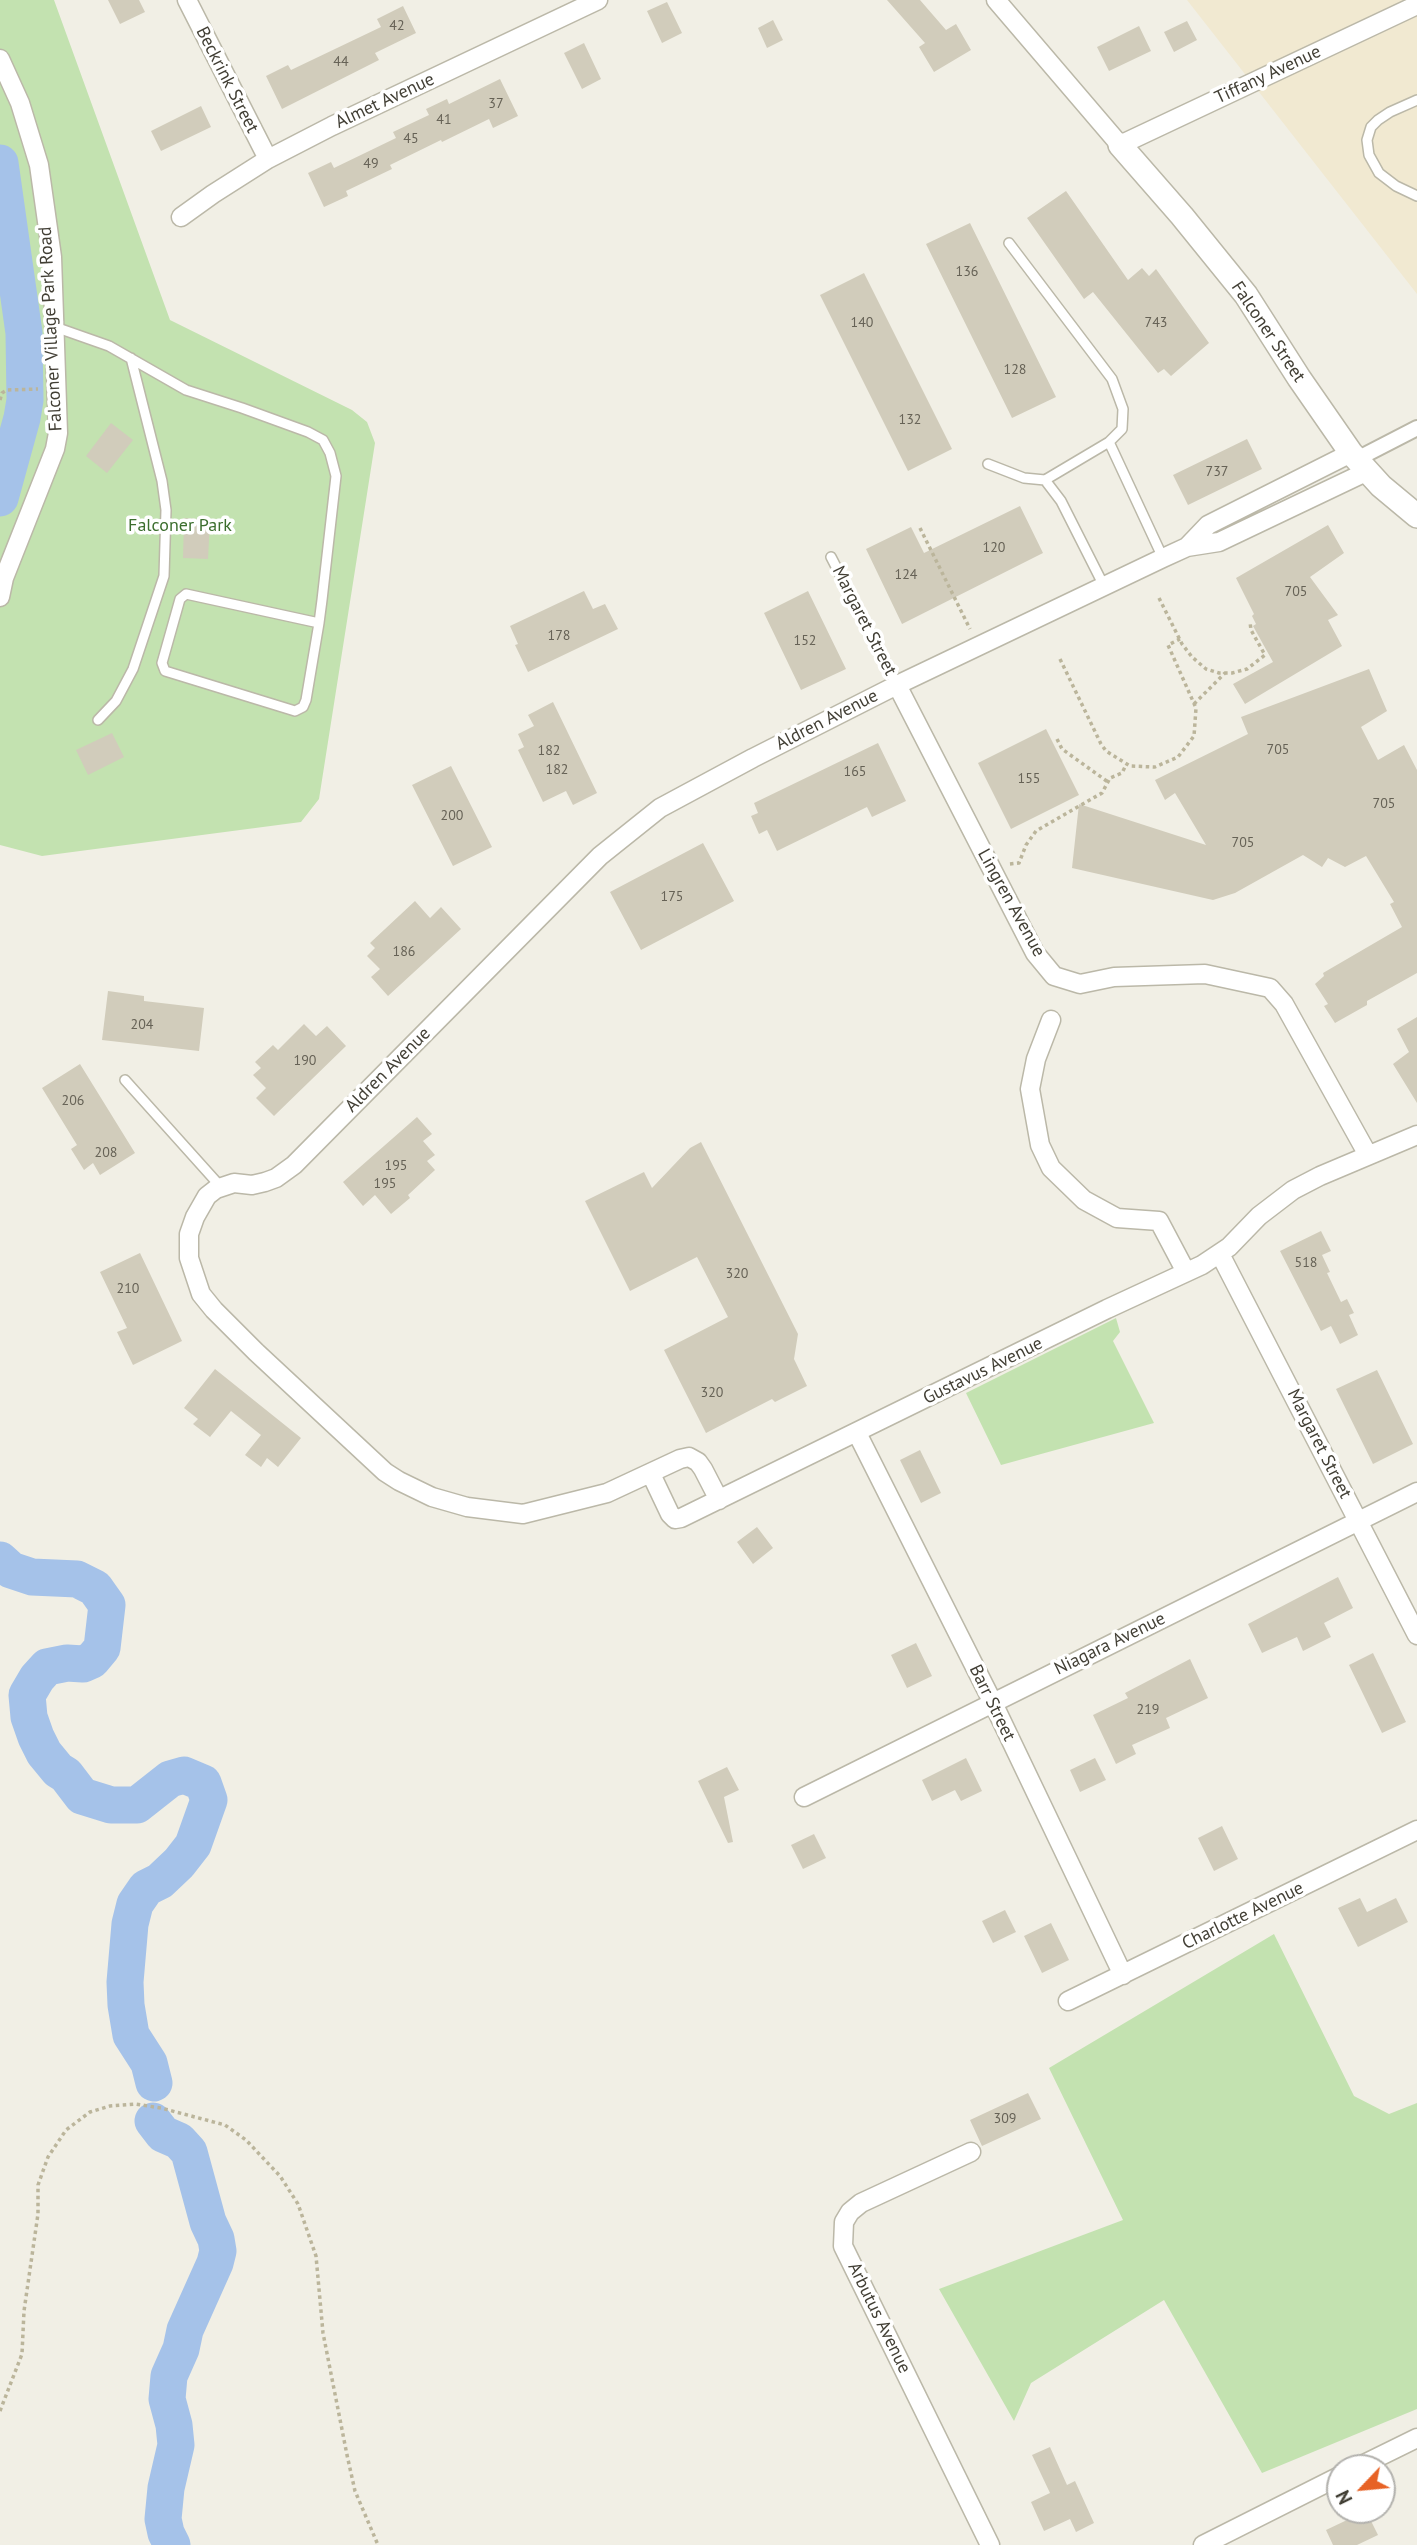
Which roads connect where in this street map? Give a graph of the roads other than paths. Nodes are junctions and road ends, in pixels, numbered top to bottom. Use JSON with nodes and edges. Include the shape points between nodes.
{"nodes":[{"id":1,"x":187,"y":0,"type":"edge"},
{"id":2,"x":598,"y":0,"type":"edge"},
{"id":3,"x":996,"y":0,"type":"edge"},
{"id":4,"x":1417,"y":5,"type":"edge"},
{"id":5,"x":0,"y":59,"type":"edge"},
{"id":6,"x":1417,"y":100,"type":"edge"},
{"id":7,"x":1120,"y":145,"type":"junction"},
{"id":8,"x":268,"y":159,"type":"junction"},
{"id":9,"x":1417,"y":196,"type":"edge"},
{"id":10,"x":181,"y":217,"type":"dead end"},
{"id":11,"x":1009,"y":243,"type":"dead end"},
{"id":12,"x":55,"y":327,"type":"junction"},
{"id":13,"x":131,"y":358,"type":"junction"},
{"id":14,"x":1417,"y":428,"type":"edge"},
{"id":15,"x":1110,"y":442,"type":"junction"},
{"id":16,"x":1359,"y":461,"type":"junction"},
{"id":17,"x":988,"y":464,"type":"dead end"},
{"id":18,"x":1045,"y":481,"type":"junction"},
{"id":19,"x":1417,"y":516,"type":"edge"},
{"id":20,"x":831,"y":557,"type":"dead end"},
{"id":21,"x":1163,"y":558,"type":"junction"},
{"id":22,"x":1104,"y":586,"type":"junction"},
{"id":23,"x":0,"y":597,"type":"edge"},
{"id":24,"x":319,"y":623,"type":"junction"},
{"id":25,"x":897,"y":685,"type":"junction"},
{"id":26,"x":98,"y":720,"type":"dead end"},
{"id":27,"x":1051,"y":1020,"type":"dead end"},
{"id":28,"x":125,"y":1080,"type":"dead end"},
{"id":29,"x":1417,"y":1135,"type":"edge"},
{"id":30,"x":1368,"y":1155,"type":"junction"},
{"id":31,"x":221,"y":1187,"type":"junction"},
{"id":32,"x":1220,"y":1254,"type":"junction"},
{"id":33,"x":1186,"y":1272,"type":"junction"},
{"id":34,"x":857,"y":1433,"type":"junction"},
{"id":35,"x":651,"y":1474,"type":"junction"},
{"id":36,"x":1417,"y":1492,"type":"edge"},
{"id":37,"x":719,"y":1500,"type":"junction"},
{"id":38,"x":1359,"y":1521,"type":"junction"},
{"id":39,"x":1417,"y":1635,"type":"edge"},
{"id":40,"x":992,"y":1703,"type":"junction"},
{"id":41,"x":804,"y":1797,"type":"dead end"},
{"id":42,"x":1417,"y":1830,"type":"edge"},
{"id":43,"x":1123,"y":1975,"type":"junction"},
{"id":44,"x":1068,"y":2001,"type":"dead end"},
{"id":45,"x":971,"y":2152,"type":"dead end"},
{"id":46,"x":1417,"y":2438,"type":"edge"},
{"id":47,"x":1384,"y":2454,"type":"edge"},
{"id":48,"x":1326,"y":2483,"type":"edge"},
{"id":49,"x":990,"y":2545,"type":"edge"},
{"id":50,"x":1203,"y":2545,"type":"edge"}],
"edges":[{"from":1,"to":8,"type":"street","name":"Beckrink Street"},
{"from":2,"to":8,"type":"street","name":"Almet Avenue"},
{"from":3,"to":7,"type":"street"},
{"from":4,"to":7,"type":"street","name":"Tiffany Avenue"},
{"from":5,"to":12,"type":"street","name":"Falconer Village Park Road","via":[[20,103],[39,165],[52,257]]},
{"from":6,"to":9,"type":"lane","via":[[1378,120],[1367,140],[1379,173]]},
{"from":7,"to":16,"type":"street","name":"Falconer Street","via":[[1246,295]]},
{"from":8,"to":10,"type":"street","name":"Almet Avenue"},
{"from":11,"to":15,"type":"lane","via":[[1112,379],[1123,409],[1122,429]]},
{"from":12,"to":13,"type":"lane"},
{"from":12,"to":23,"type":"street","name":"Falconer Village Park Road","via":[[55,449]]},
{"from":13,"to":24,"type":"lane","via":[[186,390],[323,440],[336,476]]},
{"from":13,"to":26,"type":"lane","via":[[165,500],[164,576],[133,669],[116,701]]},
{"from":14,"to":16,"type":"street","name":"Aldren Avenue"},
{"from":15,"to":18,"type":"lane"},
{"from":15,"to":21,"type":"lane"},
{"from":16,"to":19,"type":"street","name":"Falconer Street"},
{"from":16,"to":21,"type":"street","name":"Aldren Avenue","via":[[1219,542],[1186,547]]},
{"from":17,"to":18,"type":"lane"},
{"from":18,"to":22,"type":"lane","via":[[1061,501]]},
{"from":20,"to":25,"type":"lane","name":"Margaret Street"},
{"from":21,"to":22,"type":"street","name":"Aldren Avenue"},
{"from":22,"to":25,"type":"street","name":"Aldren Avenue"},
{"from":24,"to":24,"type":"lane","via":[[306,699],[295,711],[164,671],[162,663],[180,599],[186,594]]},
{"from":25,"to":30,"type":"street","name":"Lingren Avenue","via":[[1035,953],[1054,975],[1080,984],[1114,977],[1205,974],[1270,988],[1284,1004]]},
{"from":25,"to":31,"type":"street","name":"Aldren Avenue","via":[[650,815],[600,856],[294,1165],[265,1182]]},
{"from":27,"to":33,"type":"street","via":[[1030,1088],[1040,1145],[1051,1168],[1084,1200],[1117,1219],[1159,1221]]},
{"from":28,"to":31,"type":"lane"},
{"from":29,"to":30,"type":"street"},
{"from":30,"to":32,"type":"street","name":"Gustavus Avenue","via":[[1279,1200]]},
{"from":31,"to":35,"type":"street","via":[[207,1196],[189,1234],[189,1258],[201,1294],[385,1472],[432,1497],[523,1514],[607,1493]]},
{"from":32,"to":33,"type":"street","name":"Gustavus Avenue"},
{"from":32,"to":38,"type":"street","name":"Margaret Street"},
{"from":33,"to":34,"type":"street","name":"Gustavus Avenue"},
{"from":34,"to":37,"type":"street","name":"Gustavus Avenue"},
{"from":34,"to":40,"type":"street","name":"Barr Street"},
{"from":35,"to":37,"type":"street","via":[[680,1459],[694,1459]]},
{"from":35,"to":37,"type":"street","name":"Gustavus Avenue","via":[[675,1519]]},
{"from":36,"to":38,"type":"street","name":"Niagara Avenue"},
{"from":38,"to":39,"type":"street","name":"Margaret Street"},
{"from":38,"to":40,"type":"street","name":"Niagara Avenue"},
{"from":40,"to":41,"type":"street","name":"Niagara Avenue"},
{"from":40,"to":43,"type":"street","name":"Barr Street"},
{"from":42,"to":43,"type":"street","name":"Charlotte Avenue"},
{"from":43,"to":44,"type":"street","name":"Charlotte Avenue"},
{"from":45,"to":49,"type":"street","name":"Arbutus Avenue","via":[[861,2203],[844,2222],[843,2246]]},
{"from":46,"to":47,"type":"street"},
{"from":48,"to":50,"type":"street"}]}
